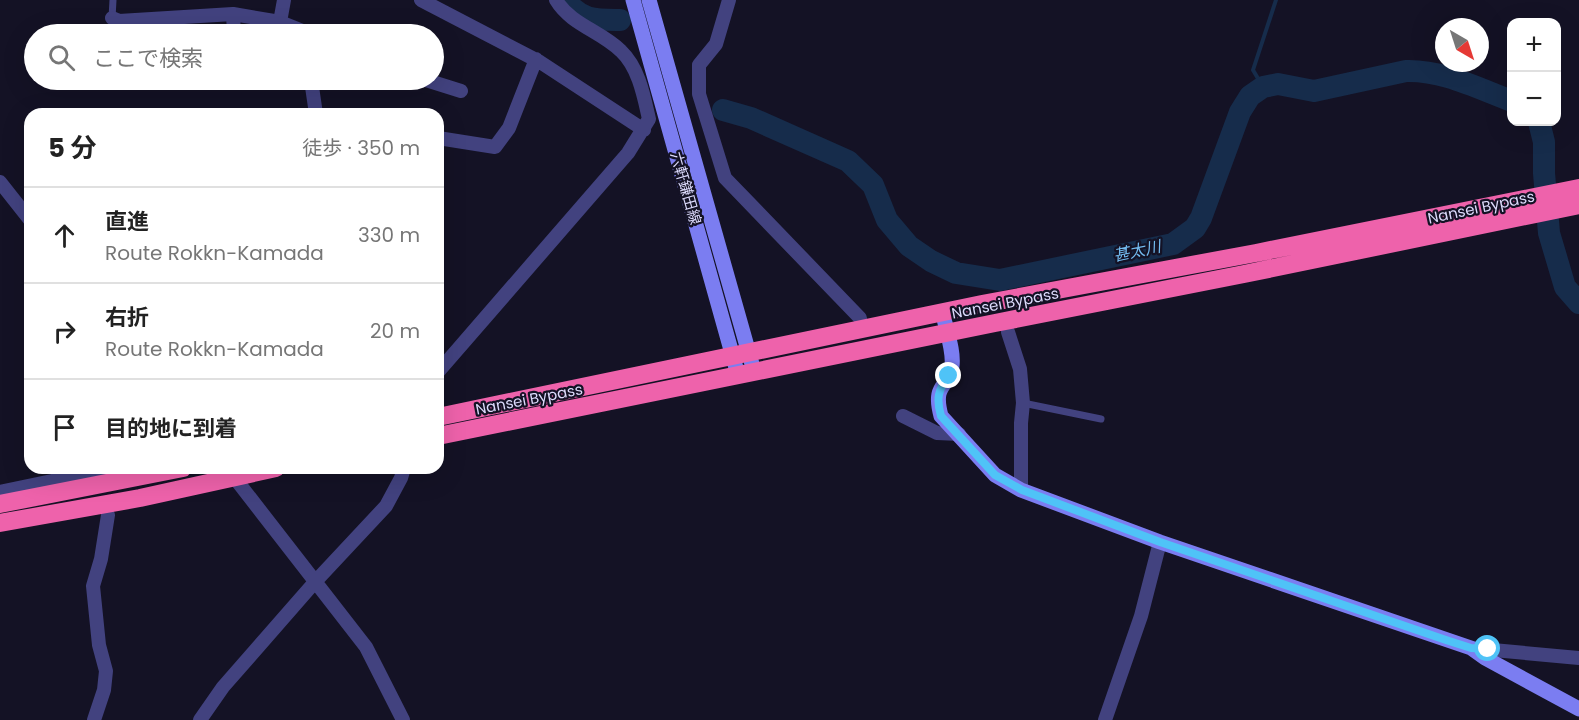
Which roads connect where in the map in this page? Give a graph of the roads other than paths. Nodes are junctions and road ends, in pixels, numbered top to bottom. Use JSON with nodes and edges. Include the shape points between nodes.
{"nodes":[{"id":1,"x":113,"y":0,"type":"edge"},
{"id":2,"x":284,"y":0,"type":"edge"},
{"id":3,"x":421,"y":0,"type":"edge"},
{"id":4,"x":556,"y":0,"type":"edge"},
{"id":5,"x":633,"y":0,"type":"edge"},
{"id":6,"x":649,"y":0,"type":"edge"},
{"id":7,"x":729,"y":0,"type":"edge"},
{"id":8,"x":233,"y":14,"type":"junction"},
{"id":9,"x":112,"y":18,"type":"joint"},
{"id":10,"x":139,"y":18,"type":"junction"},
{"id":11,"x":280,"y":22,"type":"junction"},
{"id":12,"x":139,"y":24,"type":"edge"},
{"id":13,"x":234,"y":24,"type":"edge"},
{"id":14,"x":285,"y":24,"type":"edge"},
{"id":15,"x":536,"y":59,"type":"junction"},
{"id":16,"x":444,"y":86,"type":"edge"},
{"id":17,"x":312,"y":90,"type":"edge"},
{"id":18,"x":461,"y":91,"type":"dead end"},
{"id":19,"x":315,"y":108,"type":"edge"},
{"id":20,"x":644,"y":130,"type":"junction"},
{"id":21,"x":444,"y":139,"type":"edge"},
{"id":22,"x":0,"y":182,"type":"edge"},
{"id":23,"x":1579,"y":188,"type":"edge"},
{"id":24,"x":1546,"y":203,"type":"junction"},
{"id":25,"x":1579,"y":205,"type":"edge"},
{"id":26,"x":24,"y":212,"type":"edge"},
{"id":27,"x":942,"y":314,"type":"junction"},
{"id":28,"x":860,"y":318,"type":"dead end"},
{"id":29,"x":1008,"y":332,"type":"dead end"},
{"id":30,"x":946,"y":333,"type":"junction"},
{"id":31,"x":741,"y":355,"type":"junction"},
{"id":32,"x":444,"y":365,"type":"edge"},
{"id":33,"x":746,"y":374,"type":"junction"},
{"id":34,"x":1023,"y":403,"type":"junction"},
{"id":35,"x":444,"y":416,"type":"edge"},
{"id":36,"x":903,"y":416,"type":"dead end"},
{"id":37,"x":1101,"y":419,"type":"dead end"},
{"id":38,"x":959,"y":434,"type":"junction"},
{"id":39,"x":444,"y":435,"type":"edge"},
{"id":40,"x":86,"y":474,"type":"edge"},
{"id":41,"x":152,"y":474,"type":"edge"},
{"id":42,"x":224,"y":474,"type":"edge"},
{"id":43,"x":233,"y":474,"type":"edge"},
{"id":44,"x":402,"y":474,"type":"edge"},
{"id":45,"x":1022,"y":490,"type":"junction"},
{"id":46,"x":0,"y":492,"type":"edge"},
{"id":47,"x":0,"y":504,"type":"edge"},
{"id":48,"x":108,"y":515,"type":"dead end"},
{"id":49,"x":0,"y":523,"type":"edge"},
{"id":50,"x":1160,"y":542,"type":"junction"},
{"id":51,"x":315,"y":583,"type":"junction"},
{"id":52,"x":1471,"y":648,"type":"junction"},
{"id":53,"x":1579,"y":658,"type":"edge"},
{"id":54,"x":1579,"y":709,"type":"edge"},
{"id":55,"x":94,"y":720,"type":"edge"},
{"id":56,"x":201,"y":720,"type":"edge"},
{"id":57,"x":403,"y":720,"type":"edge"},
{"id":58,"x":1105,"y":720,"type":"edge"}],
"edges":[{"from":1,"to":9,"type":"lane"},
{"from":2,"to":11,"type":"street"},
{"from":3,"to":15,"type":"street"},
{"from":4,"to":20,"type":"street","via":[[573,19],[623,52],[643,96],[649,119]]},
{"from":5,"to":31,"type":"main road","name":"六軒鎌田線"},
{"from":6,"to":31,"type":"main road","name":"六軒鎌田線"},
{"from":7,"to":28,"type":"street","via":[[716,45],[699,65],[699,94],[725,178]]},
{"from":8,"to":10,"type":"street"},
{"from":8,"to":11,"type":"street"},
{"from":8,"to":13,"type":"street"},
{"from":9,"to":10,"type":"street"},
{"from":10,"to":12,"type":"lane"},
{"from":11,"to":14,"type":"street"},
{"from":15,"to":20,"type":"street"},
{"from":15,"to":21,"type":"street","via":[[509,128],[495,147]]},
{"from":16,"to":18,"type":"street"},
{"from":17,"to":19,"type":"street"},
{"from":20,"to":32,"type":"street"},
{"from":22,"to":26,"type":"street"},
{"from":23,"to":24,"type":"highway","name":"Nansei Bypass"},
{"from":24,"to":25,"type":"highway","name":"Nansei Bypass"},
{"from":24,"to":27,"type":"highway","name":"Nansei Bypass"},
{"from":24,"to":30,"type":"highway","name":"Nansei Bypass","via":[[1244,274]]},
{"from":27,"to":30,"type":"main road"},
{"from":27,"to":31,"type":"highway","name":"Nansei Bypass"},
{"from":29,"to":34,"type":"street","via":[[1020,369]]},
{"from":30,"to":33,"type":"highway","name":"Nansei Bypass"},
{"from":30,"to":38,"type":"main road","via":[[952,368],[939,391],[938,403],[941,416]]},
{"from":31,"to":33,"type":"main road","name":"六軒鎌田線"},
{"from":31,"to":35,"type":"highway","name":"Nansei Bypass"},
{"from":33,"to":39,"type":"highway","name":"Nansei Bypass"},
{"from":34,"to":37,"type":"lane"},
{"from":34,"to":45,"type":"street"},
{"from":36,"to":38,"type":"street","via":[[937,433]]},
{"from":38,"to":45,"type":"main road","via":[[995,475]]},
{"from":40,"to":46,"type":"street"},
{"from":41,"to":47,"type":"highway"},
{"from":42,"to":49,"type":"highway","via":[[140,498]]},
{"from":43,"to":51,"type":"street"},
{"from":44,"to":51,"type":"street","via":[[387,506]]},
{"from":45,"to":50,"type":"main road"},
{"from":48,"to":55,"type":"street","via":[[93,586],[106,671]]},
{"from":50,"to":52,"type":"main road"},
{"from":50,"to":58,"type":"street","via":[[1141,616]]},
{"from":51,"to":56,"type":"street","via":[[223,687]]},
{"from":51,"to":57,"type":"street","via":[[366,647]]},
{"from":52,"to":53,"type":"street"},
{"from":52,"to":54,"type":"main road"}]}
